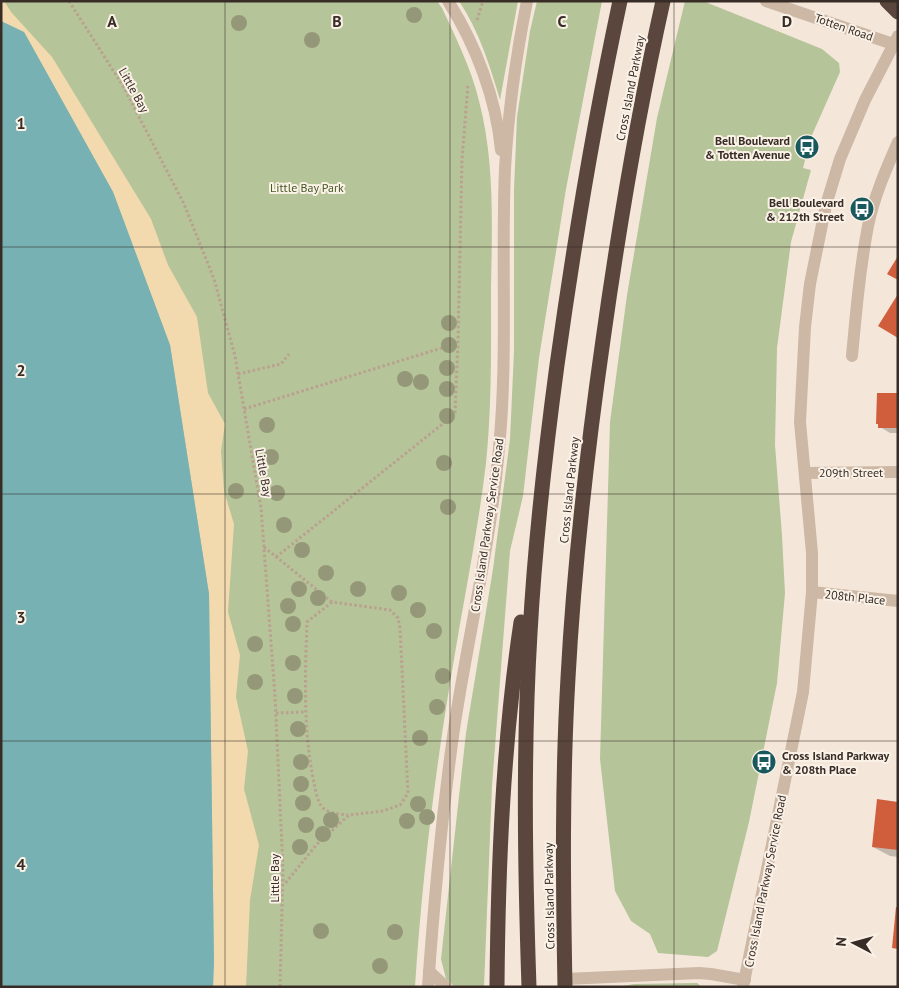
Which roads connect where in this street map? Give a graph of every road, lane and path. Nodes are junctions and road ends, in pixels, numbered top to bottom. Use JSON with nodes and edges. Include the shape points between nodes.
{"nodes":[{"id":1,"x":69,"y":1,"type":"edge"},
{"id":2,"x":448,"y":1,"type":"edge"},
{"id":3,"x":483,"y":1,"type":"edge"},
{"id":4,"x":528,"y":1,"type":"edge"},
{"id":5,"x":620,"y":1,"type":"edge"},
{"id":6,"x":663,"y":1,"type":"edge"},
{"id":7,"x":766,"y":1,"type":"edge"},
{"id":8,"x":887,"y":1,"type":"edge"},
{"id":9,"x":898,"y":12,"type":"edge"},
{"id":10,"x":477,"y":23,"type":"dead end"},
{"id":11,"x":896,"y":40,"type":"edge"},
{"id":12,"x":468,"y":78,"type":"dead end"},
{"id":13,"x":898,"y":142,"type":"edge"},
{"id":14,"x":504,"y":190,"type":"junction"},
{"id":15,"x":458,"y":342,"type":"junction"},
{"id":16,"x":289,"y":354,"type":"dead end"},
{"id":17,"x":852,"y":356,"type":"dead end"},
{"id":18,"x":238,"y":374,"type":"junction"},
{"id":19,"x":244,"y":409,"type":"junction"},
{"id":20,"x":898,"y":472,"type":"edge"},
{"id":21,"x":805,"y":473,"type":"junction"},
{"id":22,"x":542,"y":480,"type":"junction"},
{"id":23,"x":264,"y":547,"type":"junction"},
{"id":24,"x":276,"y":557,"type":"junction"},
{"id":25,"x":812,"y":592,"type":"junction"},
{"id":26,"x":898,"y":601,"type":"edge"},
{"id":27,"x":332,"y":602,"type":"junction"},
{"id":28,"x":306,"y":712,"type":"junction"},
{"id":29,"x":276,"y":713,"type":"junction"},
{"id":30,"x":349,"y":815,"type":"junction"},
{"id":31,"x":283,"y":886,"type":"junction"},
{"id":32,"x":429,"y":971,"type":"junction"},
{"id":33,"x":744,"y":983,"type":"edge"},
{"id":34,"x":566,"y":984,"type":"edge"},
{"id":35,"x":280,"y":987,"type":"edge"},
{"id":36,"x":428,"y":987,"type":"edge"},
{"id":37,"x":446,"y":987,"type":"edge"},
{"id":38,"x":497,"y":987,"type":"edge"},
{"id":39,"x":529,"y":987,"type":"edge"}],
"edges":[{"from":1,"to":18,"type":"path","name":"Little Bay","via":[[123,86],[184,204],[214,279]]},
{"from":2,"to":14,"type":"street","via":[[473,44],[493,105],[500,137]]},
{"from":3,"to":10,"type":"path"},
{"from":4,"to":14,"type":"street","name":"Cross Island Parkway Service Road","via":[[514,83]]},
{"from":5,"to":22,"type":"highway","name":"Cross Island Parkway","via":[[585,176]]},
{"from":6,"to":34,"type":"highway","name":"Cross Island Parkway","via":[[620,226],[580,526],[565,753]]},
{"from":7,"to":11,"type":"street","name":"Totten Road"},
{"from":8,"to":9,"type":"highway"},
{"from":11,"to":21,"type":"street","name":"Cross Island Parkway Service Road","via":[[851,131],[826,205],[805,327],[800,422]]},
{"from":12,"to":15,"type":"path","via":[[462,160]]},
{"from":13,"to":17,"type":"street","via":[[886,168],[869,225],[856,304]]},
{"from":14,"to":32,"type":"street","name":"Cross Island Parkway Service Road","via":[[503,379],[499,452],[449,770]]},
{"from":15,"to":19,"type":"path"},
{"from":15,"to":24,"type":"path","via":[[455,414]]},
{"from":16,"to":18,"type":"path","via":[[281,364]]},
{"from":18,"to":19,"type":"path","name":"Little Bay"},
{"from":19,"to":23,"type":"path","name":"Little Bay","via":[[261,508]]},
{"from":20,"to":21,"type":"street","name":"209th Street"},
{"from":21,"to":25,"type":"street","name":"Cross Island Parkway Service Road"},
{"from":22,"to":38,"type":"highway","via":[[520,631],[503,784]]},
{"from":22,"to":39,"type":"highway","name":"Cross Island Parkway","via":[[526,720]]},
{"from":23,"to":24,"type":"path"},
{"from":23,"to":29,"type":"path","name":"Little Bay"},
{"from":24,"to":27,"type":"path"},
{"from":25,"to":26,"type":"street","name":"208th Place"},
{"from":25,"to":33,"type":"street","name":"Cross Island Parkway Service Road","via":[[803,692]]},
{"from":27,"to":28,"type":"path","via":[[307,622]]},
{"from":27,"to":30,"type":"path","via":[[390,610],[398,618],[400,628],[408,793],[400,805],[383,811]]},
{"from":28,"to":29,"type":"path"},
{"from":28,"to":30,"type":"path","via":[[308,749],[317,796],[322,807],[329,812]]},
{"from":29,"to":31,"type":"path","name":"Little Bay"},
{"from":30,"to":31,"type":"path","via":[[317,844]]},
{"from":31,"to":35,"type":"path","name":"Little Bay"},
{"from":32,"to":36,"type":"street","name":"Cross Island Parkway Service Road"},
{"from":32,"to":37,"type":"street"},
{"from":33,"to":34,"type":"street","via":[[699,973]]}]}
